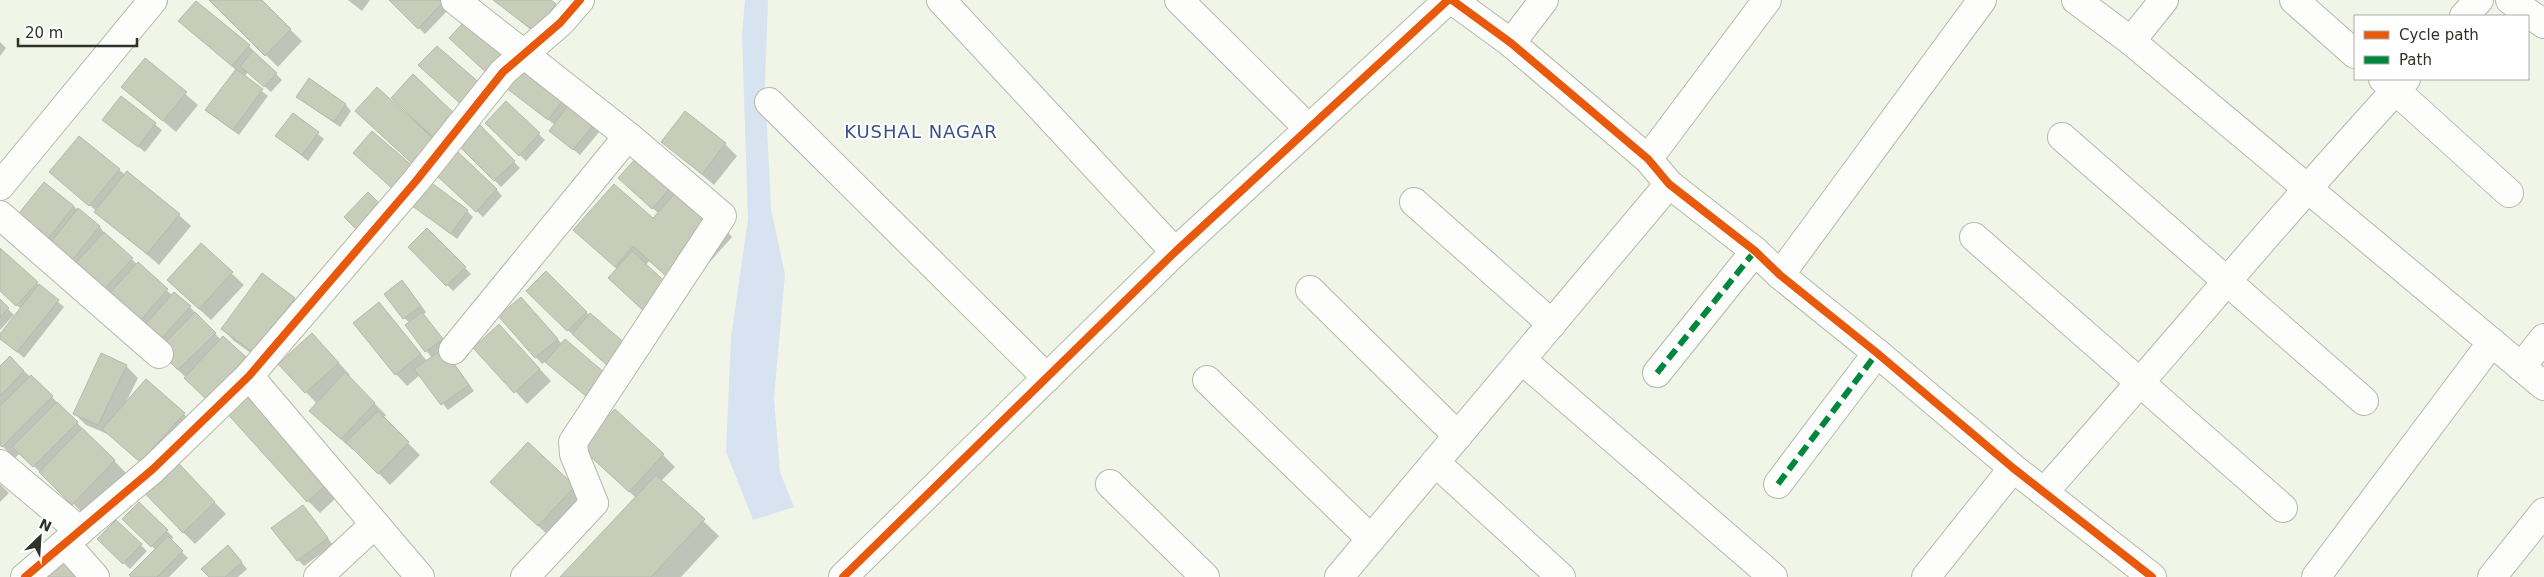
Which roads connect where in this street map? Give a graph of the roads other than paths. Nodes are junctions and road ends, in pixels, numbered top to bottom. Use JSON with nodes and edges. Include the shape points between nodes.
{"nodes":[{"id":1,"x":153,"y":0,"type":"edge"},
{"id":2,"x":454,"y":0,"type":"edge"},
{"id":3,"x":580,"y":0,"type":"edge"},
{"id":4,"x":941,"y":0,"type":"edge"},
{"id":5,"x":1179,"y":0,"type":"edge"},
{"id":6,"x":1448,"y":0,"type":"edge"},
{"id":7,"x":1452,"y":0,"type":"edge"},
{"id":8,"x":1544,"y":0,"type":"edge"},
{"id":9,"x":1767,"y":0,"type":"edge"},
{"id":10,"x":1982,"y":0,"type":"edge"},
{"id":11,"x":2076,"y":0,"type":"edge"},
{"id":12,"x":2164,"y":0,"type":"edge"},
{"id":13,"x":2294,"y":0,"type":"edge"},
{"id":14,"x":2479,"y":0,"type":"edge"},
{"id":15,"x":2510,"y":0,"type":"edge"},
{"id":16,"x":2465,"y":15,"type":"edge"},
{"id":17,"x":2544,"y":24,"type":"edge"},
{"id":18,"x":1511,"y":42,"type":"junction"},
{"id":19,"x":2131,"y":42,"type":"junction"},
{"id":20,"x":2354,"y":53,"type":"edge"},
{"id":21,"x":525,"y":54,"type":"junction"},
{"id":22,"x":2395,"y":83,"type":"edge"},
{"id":23,"x":769,"y":102,"type":"dead end"},
{"id":24,"x":1308,"y":128,"type":"junction"},
{"id":25,"x":628,"y":136,"type":"junction"},
{"id":26,"x":2062,"y":137,"type":"dead end"},
{"id":27,"x":1648,"y":159,"type":"junction"},
{"id":28,"x":1669,"y":184,"type":"junction"},
{"id":29,"x":0,"y":186,"type":"edge"},
{"id":30,"x":2306,"y":188,"type":"junction"},
{"id":31,"x":2509,"y":194,"type":"dead end"},
{"id":32,"x":1414,"y":202,"type":"dead end"},
{"id":33,"x":0,"y":215,"type":"edge"},
{"id":34,"x":1974,"y":237,"type":"dead end"},
{"id":35,"x":1755,"y":251,"type":"junction"},
{"id":36,"x":1175,"y":252,"type":"junction"},
{"id":37,"x":1780,"y":275,"type":"junction"},
{"id":38,"x":2226,"y":279,"type":"junction"},
{"id":39,"x":1310,"y":290,"type":"dead end"},
{"id":40,"x":1552,"y":324,"type":"junction"},
{"id":41,"x":2544,"y":338,"type":"edge"},
{"id":42,"x":2492,"y":342,"type":"junction"},
{"id":43,"x":453,"y":350,"type":"dead end"},
{"id":44,"x":1877,"y":353,"type":"junction"},
{"id":45,"x":158,"y":354,"type":"dead end"},
{"id":46,"x":1522,"y":360,"type":"junction"},
{"id":47,"x":2521,"y":367,"type":"junction"},
{"id":48,"x":1657,"y":373,"type":"dead end"},
{"id":49,"x":249,"y":376,"type":"junction"},
{"id":50,"x":1047,"y":378,"type":"junction"},
{"id":51,"x":1207,"y":380,"type":"dead end"},
{"id":52,"x":2140,"y":384,"type":"junction"},
{"id":53,"x":2544,"y":386,"type":"edge"},
{"id":54,"x":2364,"y":401,"type":"dead end"},
{"id":55,"x":1458,"y":436,"type":"junction"},
{"id":56,"x":1435,"y":462,"type":"junction"},
{"id":57,"x":0,"y":464,"type":"edge"},
{"id":58,"x":2013,"y":468,"type":"junction"},
{"id":59,"x":1110,"y":484,"type":"dead end"},
{"id":60,"x":1778,"y":484,"type":"dead end"},
{"id":61,"x":2044,"y":492,"type":"junction"},
{"id":62,"x":2283,"y":508,"type":"dead end"},
{"id":63,"x":2544,"y":512,"type":"edge"},
{"id":64,"x":375,"y":524,"type":"junction"},
{"id":65,"x":72,"y":537,"type":"junction"},
{"id":66,"x":1371,"y":539,"type":"junction"},
{"id":67,"x":1341,"y":576,"type":"edge"},
{"id":68,"x":25,"y":577,"type":"edge"},
{"id":69,"x":95,"y":577,"type":"edge"},
{"id":70,"x":318,"y":577,"type":"edge"},
{"id":71,"x":420,"y":577,"type":"edge"},
{"id":72,"x":525,"y":577,"type":"edge"},
{"id":73,"x":843,"y":577,"type":"edge"},
{"id":74,"x":1205,"y":577,"type":"edge"},
{"id":75,"x":1561,"y":577,"type":"edge"},
{"id":76,"x":1773,"y":577,"type":"edge"},
{"id":77,"x":1926,"y":577,"type":"edge"},
{"id":78,"x":2152,"y":577,"type":"edge"},
{"id":79,"x":2316,"y":577,"type":"edge"},
{"id":80,"x":2492,"y":577,"type":"edge"}],
"edges":[{"from":1,"to":29,"type":"street"},
{"from":2,"to":21,"type":"street"},
{"from":3,"to":21,"type":"street"},
{"from":4,"to":36,"type":"street"},
{"from":5,"to":24,"type":"street"},
{"from":6,"to":24,"type":"street"},
{"from":7,"to":18,"type":"street"},
{"from":8,"to":18,"type":"street"},
{"from":9,"to":27,"type":"street"},
{"from":10,"to":37,"type":"street"},
{"from":11,"to":19,"type":"street"},
{"from":12,"to":19,"type":"street"},
{"from":13,"to":20,"type":"street"},
{"from":14,"to":16,"type":"street"},
{"from":15,"to":17,"type":"street"},
{"from":18,"to":27,"type":"street"},
{"from":19,"to":30,"type":"street"},
{"from":21,"to":25,"type":"street"},
{"from":21,"to":49,"type":"street","via":[[503,72],[416,181]]},
{"from":22,"to":30,"type":"street"},
{"from":22,"to":31,"type":"street"},
{"from":23,"to":50,"type":"street"},
{"from":24,"to":36,"type":"street"},
{"from":25,"to":43,"type":"street"},
{"from":25,"to":72,"type":"street","via":[[722,216],[573,442],[574,454],[594,503]]},
{"from":26,"to":38,"type":"street"},
{"from":27,"to":28,"type":"street"},
{"from":28,"to":35,"type":"street"},
{"from":28,"to":40,"type":"street"},
{"from":30,"to":38,"type":"street"},
{"from":30,"to":42,"type":"street"},
{"from":32,"to":40,"type":"street"},
{"from":33,"to":45,"type":"street"},
{"from":34,"to":52,"type":"street"},
{"from":35,"to":37,"type":"street"},
{"from":35,"to":48,"type":"street"},
{"from":36,"to":50,"type":"street"},
{"from":37,"to":44,"type":"street"},
{"from":38,"to":52,"type":"street"},
{"from":38,"to":54,"type":"street"},
{"from":39,"to":55,"type":"street"},
{"from":40,"to":46,"type":"street"},
{"from":41,"to":47,"type":"street"},
{"from":42,"to":47,"type":"street"},
{"from":42,"to":79,"type":"street"},
{"from":44,"to":58,"type":"street"},
{"from":44,"to":60,"type":"street"},
{"from":46,"to":55,"type":"street"},
{"from":46,"to":76,"type":"street"},
{"from":47,"to":53,"type":"street"},
{"from":49,"to":64,"type":"street"},
{"from":49,"to":65,"type":"street","via":[[153,469]]},
{"from":50,"to":73,"type":"street"},
{"from":51,"to":66,"type":"street"},
{"from":52,"to":61,"type":"street"},
{"from":52,"to":62,"type":"street"},
{"from":55,"to":56,"type":"street"},
{"from":56,"to":66,"type":"street"},
{"from":56,"to":75,"type":"street"},
{"from":57,"to":65,"type":"street"},
{"from":58,"to":61,"type":"street"},
{"from":58,"to":77,"type":"street"},
{"from":59,"to":74,"type":"street"},
{"from":61,"to":78,"type":"street"},
{"from":63,"to":80,"type":"street"},
{"from":64,"to":70,"type":"street"},
{"from":64,"to":71,"type":"street"},
{"from":65,"to":68,"type":"street"},
{"from":65,"to":69,"type":"street"},
{"from":66,"to":67,"type":"street"}]}
